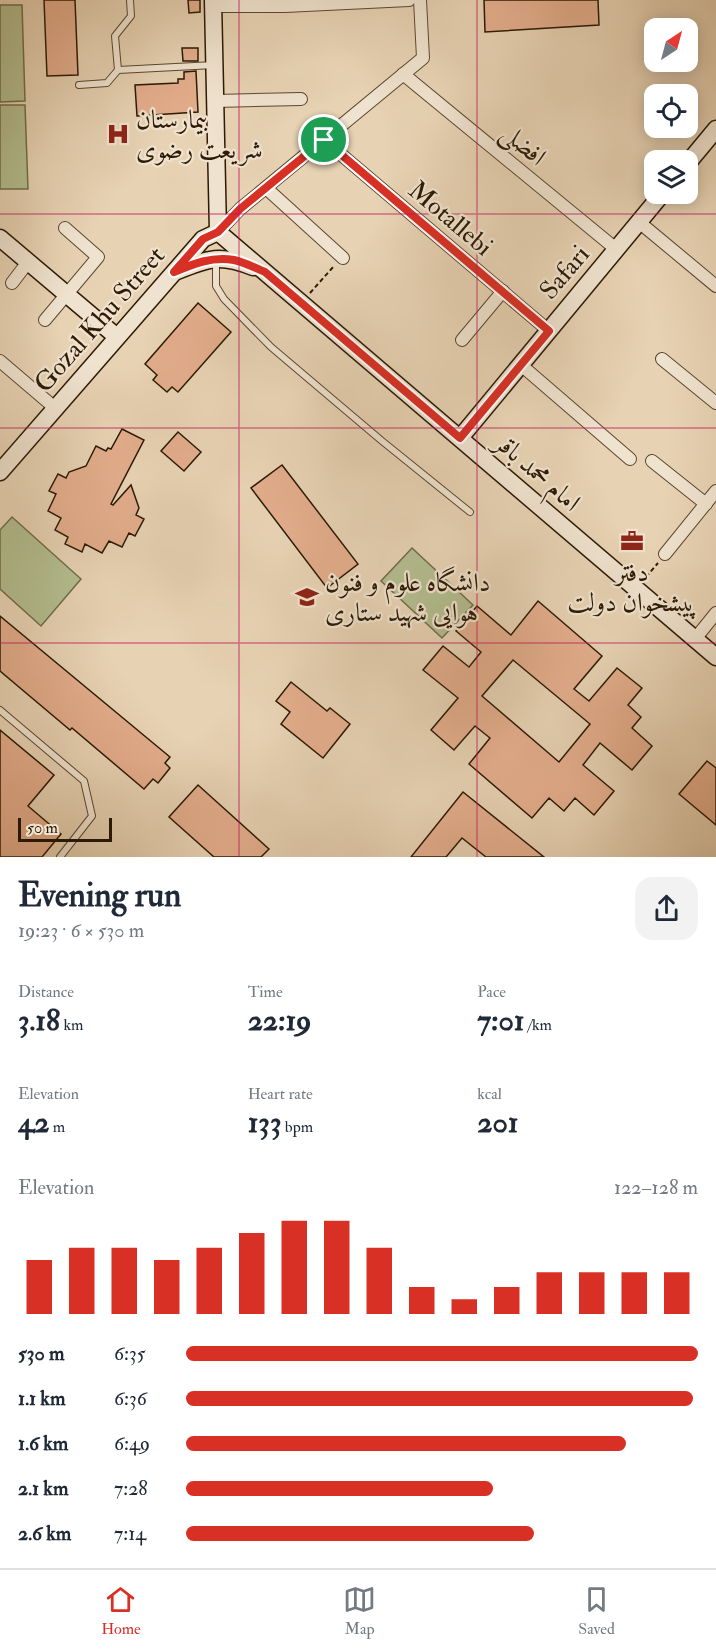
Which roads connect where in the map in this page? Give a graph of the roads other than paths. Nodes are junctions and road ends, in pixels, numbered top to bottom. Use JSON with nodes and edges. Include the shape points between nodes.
{"nodes":[{"id":1,"x":130,"y":0,"type":"edge"},
{"id":2,"x":409,"y":0,"type":"edge"},
{"id":3,"x":420,"y":0,"type":"edge"},
{"id":4,"x":213,"y":3,"type":"edge"},
{"id":5,"x":215,"y":65,"type":"junction"},
{"id":6,"x":118,"y":70,"type":"junction"},
{"id":7,"x":403,"y":74,"type":"junction"},
{"id":8,"x":79,"y":85,"type":"dead end"},
{"id":9,"x":301,"y":99,"type":"dead end"},
{"id":10,"x":216,"y":101,"type":"junction"},
{"id":11,"x":716,"y":129,"type":"edge"},
{"id":12,"x":324,"y":140,"type":"junction"},
{"id":13,"x":698,"y":151,"type":"edge"},
{"id":14,"x":266,"y":188,"type":"junction"},
{"id":15,"x":654,"y":204,"type":"edge"},
{"id":16,"x":639,"y":222,"type":"junction"},
{"id":17,"x":65,"y":228,"type":"dead end"},
{"id":18,"x":218,"y":232,"type":"junction"},
{"id":19,"x":0,"y":238,"type":"edge"},
{"id":20,"x":616,"y":249,"type":"junction"},
{"id":21,"x":343,"y":258,"type":"road end"},
{"id":22,"x":216,"y":259,"type":"junction"},
{"id":23,"x":28,"y":262,"type":"junction"},
{"id":24,"x":174,"y":272,"type":"junction"},
{"id":25,"x":265,"y":272,"type":"junction"},
{"id":26,"x":12,"y":283,"type":"dead end"},
{"id":27,"x":716,"y":286,"type":"edge"},
{"id":28,"x":503,"y":291,"type":"junction"},
{"id":29,"x":66,"y":294,"type":"junction"},
{"id":30,"x":45,"y":320,"type":"dead end"},
{"id":31,"x":549,"y":331,"type":"junction"},
{"id":32,"x":117,"y":337,"type":"junction"},
{"id":33,"x":462,"y":340,"type":"dead end"},
{"id":34,"x":662,"y":359,"type":"dead end"},
{"id":35,"x":0,"y":361,"type":"edge"},
{"id":36,"x":521,"y":365,"type":"junction"},
{"id":37,"x":716,"y":403,"type":"edge"},
{"id":38,"x":55,"y":408,"type":"junction"},
{"id":39,"x":460,"y":438,"type":"junction"},
{"id":40,"x":630,"y":459,"type":"dead end"},
{"id":41,"x":652,"y":461,"type":"dead end"},
{"id":42,"x":0,"y":472,"type":"edge"},
{"id":43,"x":716,"y":491,"type":"edge"},
{"id":44,"x":706,"y":504,"type":"junction"},
{"id":45,"x":471,"y":512,"type":"dead end"},
{"id":46,"x":665,"y":554,"type":"road end"},
{"id":47,"x":716,"y":613,"type":"edge"},
{"id":48,"x":695,"y":639,"type":"junction"},
{"id":49,"x":716,"y":657,"type":"edge"},
{"id":50,"x":0,"y":710,"type":"edge"},
{"id":51,"x":60,"y":857,"type":"edge"}],
"edges":[{"from":1,"to":6,"type":"lane","via":[[131,16],[115,36]]},
{"from":2,"to":4,"type":"street","via":[[285,6]]},
{"from":3,"to":7,"type":"street","via":[[423,58]]},
{"from":4,"to":5,"type":"main road"},
{"from":5,"to":6,"type":"lane"},
{"from":5,"to":10,"type":"main road"},
{"from":6,"to":8,"type":"lane","via":[[107,83]]},
{"from":7,"to":12,"type":"street"},
{"from":7,"to":20,"type":"street","name":"افضلی"},
{"from":9,"to":10,"type":"street"},
{"from":10,"to":18,"type":"main road"},
{"from":11,"to":13,"type":"main road"},
{"from":12,"to":14,"type":"street"},
{"from":12,"to":28,"type":"street","name":"Motallebi"},
{"from":14,"to":18,"type":"street"},
{"from":14,"to":21,"type":"street"},
{"from":15,"to":16,"type":"main road","name":"Safari"},
{"from":16,"to":20,"type":"main road","name":"Safari"},
{"from":16,"to":27,"type":"street"},
{"from":17,"to":29,"type":"street","via":[[98,257]]},
{"from":18,"to":24,"type":"main road","name":"Gozal Khu Street","via":[[203,239]]},
{"from":18,"to":25,"type":"main road","name":"امام محمد باقر"},
{"from":19,"to":23,"type":"main road"},
{"from":20,"to":31,"type":"main road","name":"Safari"},
{"from":22,"to":24,"type":"main road"},
{"from":22,"to":25,"type":"main road","via":[[235,260]]},
{"from":22,"to":45,"type":"lane","via":[[216,286],[224,299],[271,347]]},
{"from":23,"to":26,"type":"street"},
{"from":23,"to":29,"type":"main road"},
{"from":24,"to":32,"type":"main road","name":"Gozal Khu Street"},
{"from":25,"to":39,"type":"main road","name":"امام محمد باقر"},
{"from":28,"to":31,"type":"street","name":"Motallebi"},
{"from":28,"to":33,"type":"street"},
{"from":29,"to":30,"type":"street"},
{"from":29,"to":32,"type":"main road"},
{"from":31,"to":36,"type":"main road","name":"Safari"},
{"from":32,"to":38,"type":"main road","name":"Gozal Khu Street"},
{"from":34,"to":37,"type":"street"},
{"from":35,"to":38,"type":"street"},
{"from":36,"to":39,"type":"main road","name":"Safari"},
{"from":36,"to":40,"type":"street"},
{"from":38,"to":42,"type":"main road","name":"Gozal Khu Street"},
{"from":39,"to":48,"type":"main road","name":"امام محمد باقر"},
{"from":41,"to":44,"type":"street"},
{"from":43,"to":44,"type":"street"},
{"from":44,"to":46,"type":"street"},
{"from":47,"to":48,"type":"street"},
{"from":48,"to":49,"type":"main road","name":"امام محمد باقر"},
{"from":50,"to":51,"type":"lane","via":[[84,781],[92,816]]}]}
